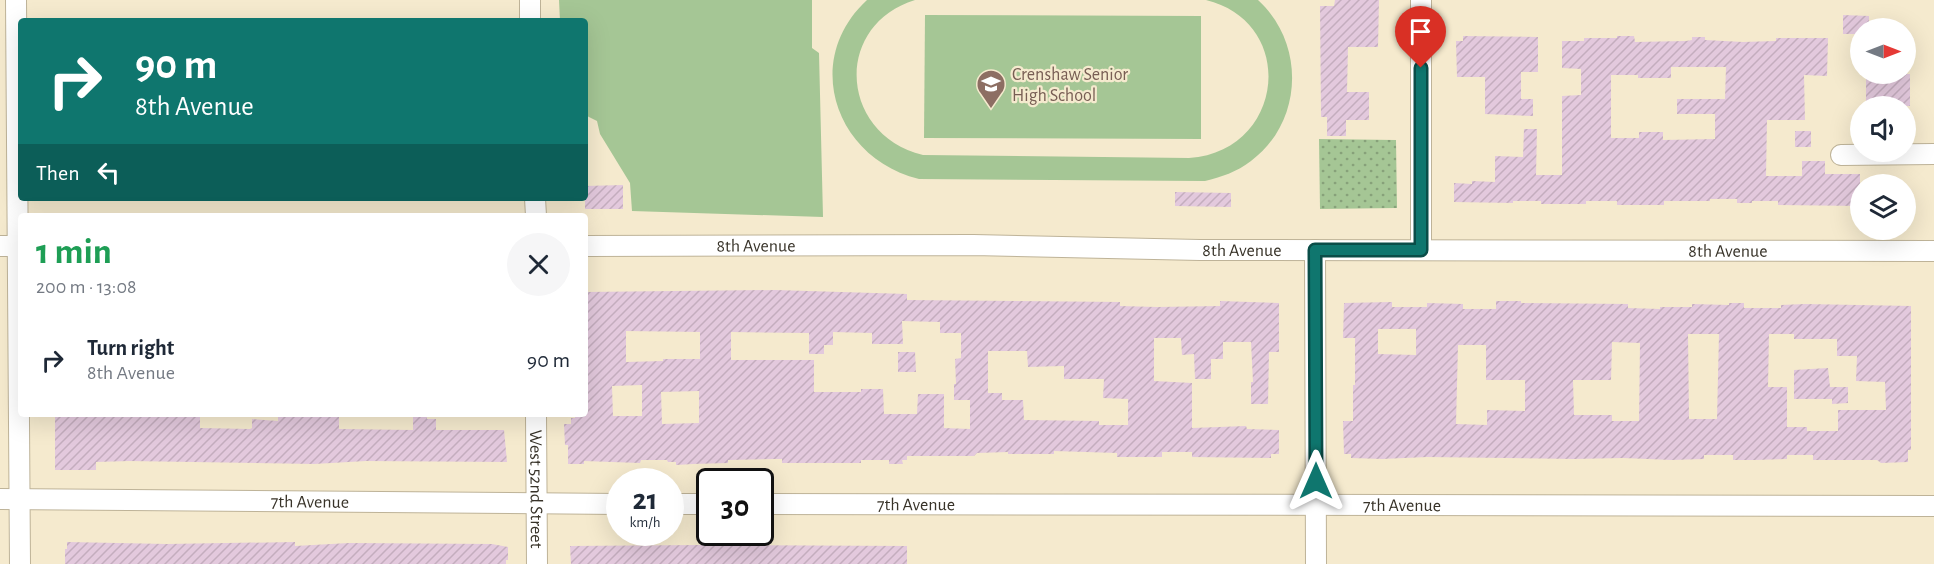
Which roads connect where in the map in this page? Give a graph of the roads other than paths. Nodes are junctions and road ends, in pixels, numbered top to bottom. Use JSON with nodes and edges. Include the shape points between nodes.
{"nodes":[{"id":1,"x":16,"y":0,"type":"edge"},
{"id":2,"x":530,"y":0,"type":"edge"},
{"id":3,"x":1421,"y":0,"type":"edge"},
{"id":4,"x":530,"y":18,"type":"edge"},
{"id":5,"x":1934,"y":154,"type":"edge"},
{"id":6,"x":1841,"y":155,"type":"dead end"},
{"id":7,"x":13,"y":246,"type":"edge"},
{"id":8,"x":588,"y":246,"type":"edge"},
{"id":9,"x":1315,"y":250,"type":"junction"},
{"id":10,"x":1421,"y":250,"type":"junction"},
{"id":11,"x":1934,"y":252,"type":"edge"},
{"id":12,"x":536,"y":417,"type":"edge"},
{"id":13,"x":10,"y":499,"type":"edge"},
{"id":14,"x":537,"y":504,"type":"junction"},
{"id":15,"x":606,"y":504,"type":"edge"},
{"id":16,"x":774,"y":504,"type":"edge"},
{"id":17,"x":1316,"y":504,"type":"junction"},
{"id":18,"x":1934,"y":506,"type":"edge"},
{"id":19,"x":20,"y":564,"type":"edge"},
{"id":20,"x":537,"y":564,"type":"edge"},
{"id":21,"x":1316,"y":564,"type":"edge"}],
"edges":[{"from":1,"to":7,"type":"street"},
{"from":2,"to":4,"type":"street"},
{"from":3,"to":10,"type":"street"},
{"from":5,"to":6,"type":"street"},
{"from":7,"to":13,"type":"street"},
{"from":8,"to":9,"type":"street","name":"8th Avenue","via":[[973,245]]},
{"from":9,"to":10,"type":"street","name":"8th Avenue"},
{"from":9,"to":17,"type":"street"},
{"from":10,"to":11,"type":"street","name":"8th Avenue"},
{"from":12,"to":14,"type":"street","name":"West 52nd Street"},
{"from":13,"to":14,"type":"street","name":"7th Avenue"},
{"from":13,"to":19,"type":"street"},
{"from":14,"to":15,"type":"street","name":"7th Avenue"},
{"from":14,"to":20,"type":"street","name":"West 52nd Street"},
{"from":16,"to":17,"type":"street","name":"7th Avenue"},
{"from":17,"to":18,"type":"street","name":"7th Avenue"},
{"from":17,"to":21,"type":"street"}]}
